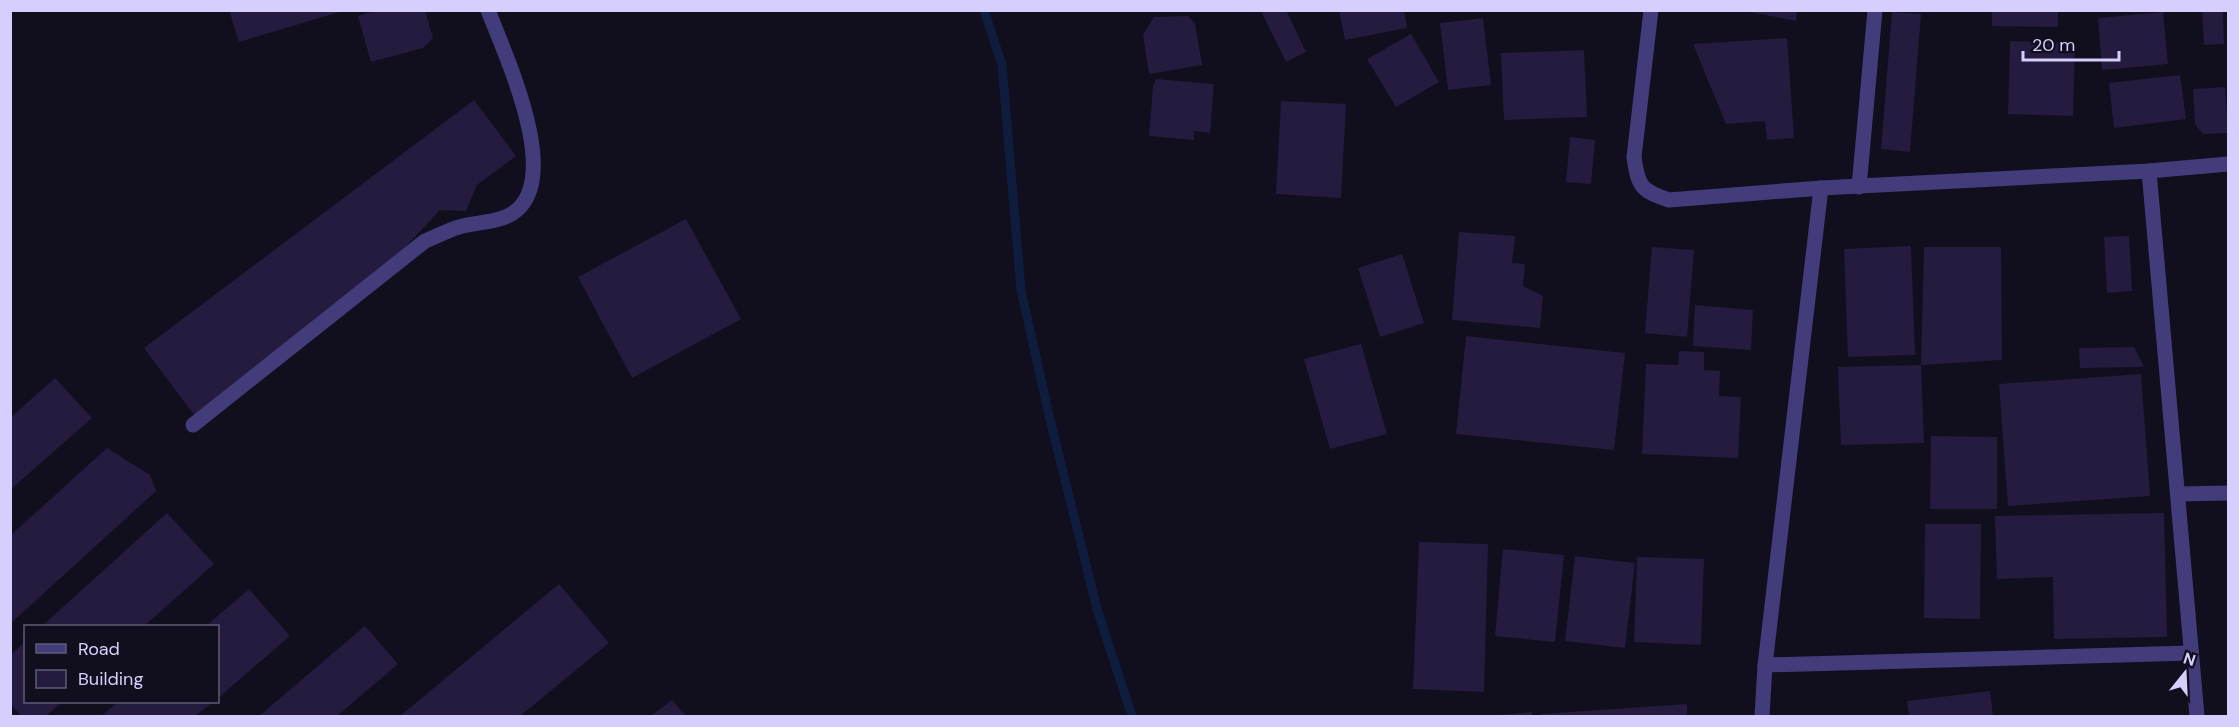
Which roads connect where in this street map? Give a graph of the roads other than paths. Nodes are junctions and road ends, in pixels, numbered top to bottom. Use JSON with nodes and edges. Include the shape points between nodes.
{"nodes":[{"id":1,"x":488,"y":10,"type":"edge"},
{"id":2,"x":1651,"y":10,"type":"edge"},
{"id":3,"x":1875,"y":10,"type":"edge"},
{"id":4,"x":2229,"y":164,"type":"edge"},
{"id":5,"x":2149,"y":171,"type":"junction"},
{"id":6,"x":1859,"y":186,"type":"junction"},
{"id":7,"x":1821,"y":188,"type":"junction"},
{"id":8,"x":193,"y":426,"type":"dead end"},
{"id":9,"x":2229,"y":493,"type":"edge"},
{"id":10,"x":2179,"y":494,"type":"junction"},
{"id":11,"x":2192,"y":653,"type":"junction"},
{"id":12,"x":1765,"y":665,"type":"junction"},
{"id":13,"x":1762,"y":717,"type":"edge"},
{"id":14,"x":2197,"y":717,"type":"edge"}],
"edges":[{"from":1,"to":8,"type":"street","via":[[526,113],[535,163],[533,182],[522,207],[510,215],[458,227],[425,241]]},
{"from":2,"to":7,"type":"street","via":[[1634,157],[1637,177],[1649,193],[1669,200]]},
{"from":3,"to":6,"type":"street"},
{"from":4,"to":5,"type":"street"},
{"from":5,"to":6,"type":"street"},
{"from":5,"to":10,"type":"street"},
{"from":6,"to":7,"type":"street"},
{"from":7,"to":12,"type":"street"},
{"from":9,"to":10,"type":"street"},
{"from":10,"to":11,"type":"street"},
{"from":11,"to":12,"type":"street"},
{"from":11,"to":14,"type":"street"},
{"from":12,"to":13,"type":"street"}]}
